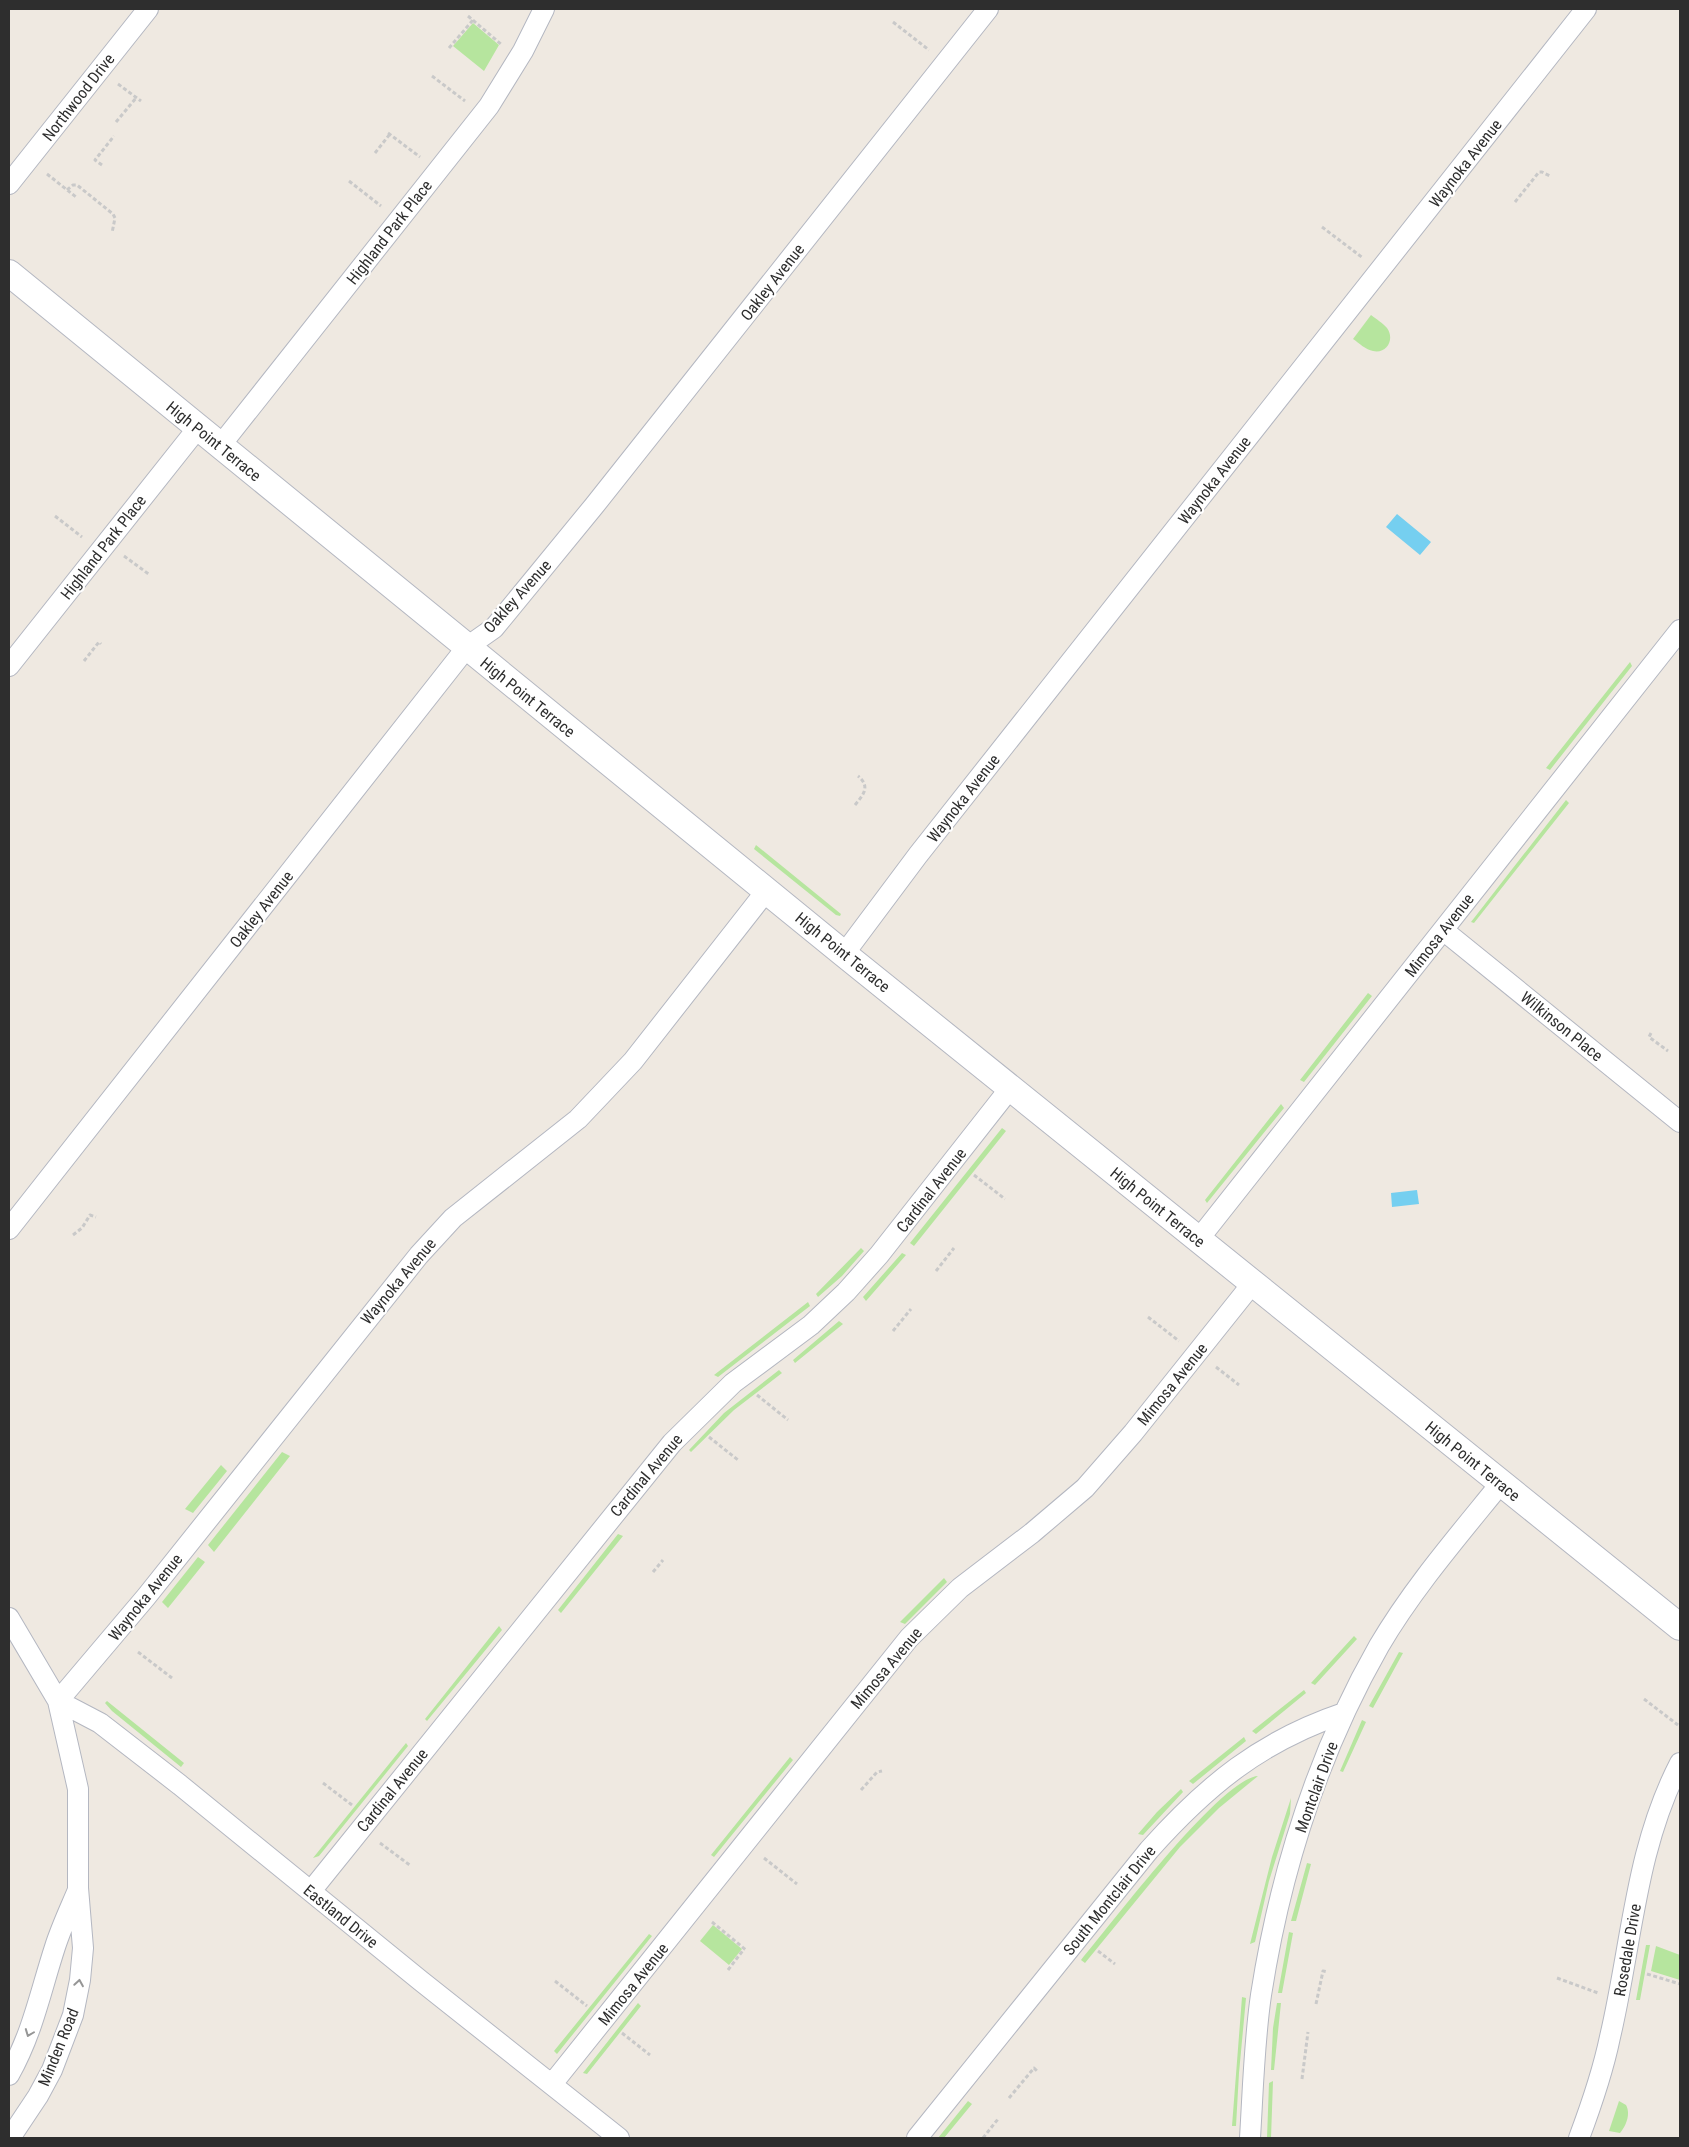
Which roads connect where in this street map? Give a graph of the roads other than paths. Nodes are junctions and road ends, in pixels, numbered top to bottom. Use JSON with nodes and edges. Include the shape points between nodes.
{"nodes":[{"id":1,"x":148,"y":9,"type":"edge"},
{"id":2,"x":544,"y":9,"type":"edge"},
{"id":3,"x":988,"y":9,"type":"edge"},
{"id":4,"x":1586,"y":9,"type":"edge"},
{"id":5,"x":9,"y":184,"type":"edge"},
{"id":6,"x":9,"y":273,"type":"edge"},
{"id":7,"x":197,"y":428,"type":"junction"},
{"id":8,"x":220,"y":446,"type":"junction"},
{"id":9,"x":1680,"y":630,"type":"edge"},
{"id":10,"x":467,"y":647,"type":"junction"},
{"id":11,"x":1673,"y":653,"type":"edge"},
{"id":12,"x":9,"y":666,"type":"edge"},
{"id":13,"x":767,"y":890,"type":"junction"},
{"id":14,"x":1443,"y":930,"type":"junction"},
{"id":15,"x":844,"y":954,"type":"junction"},
{"id":16,"x":1011,"y":1087,"type":"junction"},
{"id":17,"x":1680,"y":1122,"type":"edge"},
{"id":18,"x":9,"y":1229,"type":"edge"},
{"id":19,"x":1198,"y":1240,"type":"junction"},
{"id":20,"x":1252,"y":1284,"type":"junction"},
{"id":21,"x":1501,"y":1483,"type":"junction"},
{"id":22,"x":9,"y":1618,"type":"edge"},
{"id":23,"x":1680,"y":1627,"type":"edge"},
{"id":24,"x":58,"y":1701,"type":"junction"},
{"id":25,"x":1344,"y":1713,"type":"junction"},
{"id":26,"x":1680,"y":1763,"type":"edge"},
{"id":27,"x":78,"y":1888,"type":"junction"},
{"id":28,"x":311,"y":1891,"type":"junction"},
{"id":29,"x":9,"y":2075,"type":"edge"},
{"id":30,"x":552,"y":2084,"type":"junction"},
{"id":31,"x":10,"y":2138,"type":"edge"},
{"id":32,"x":619,"y":2138,"type":"edge"},
{"id":33,"x":917,"y":2138,"type":"edge"},
{"id":34,"x":1250,"y":2138,"type":"edge"},
{"id":35,"x":1578,"y":2138,"type":"edge"}],
"edges":[{"from":1,"to":5,"type":"street","name":"Northwood Drive"},
{"from":2,"to":8,"type":"street","name":"Highland Park Place","via":[[523,52],[489,106]]},
{"from":3,"to":10,"type":"street","name":"Oakley Avenue","via":[[594,506],[494,628]]},
{"from":4,"to":15,"type":"street","name":"Waynoka Avenue","via":[[924,847]]},
{"from":6,"to":7,"type":"street","name":"High Point Terrace"},
{"from":7,"to":8,"type":"street","name":"High Point Terrace"},
{"from":7,"to":12,"type":"street","name":"Highland Park Place"},
{"from":8,"to":10,"type":"street","name":"High Point Terrace"},
{"from":9,"to":11,"type":"street","name":"Mimosa Avenue"},
{"from":10,"to":13,"type":"street","name":"High Point Terrace"},
{"from":10,"to":18,"type":"street","name":"Oakley Avenue"},
{"from":11,"to":14,"type":"street","name":"Mimosa Avenue"},
{"from":13,"to":15,"type":"street","name":"High Point Terrace"},
{"from":13,"to":24,"type":"street","name":"Waynoka Avenue","via":[[633,1061],[584,1112],[453,1218],[419,1255]]},
{"from":14,"to":17,"type":"street","name":"Wilkinson Place"},
{"from":14,"to":19,"type":"street","name":"Mimosa Avenue"},
{"from":15,"to":16,"type":"street","name":"High Point Terrace"},
{"from":16,"to":19,"type":"street","name":"High Point Terrace"},
{"from":16,"to":28,"type":"street","name":"Cardinal Avenue","via":[[879,1255],[846,1292],[811,1325],[728,1388],[672,1443]]},
{"from":19,"to":20,"type":"street","name":"High Point Terrace"},
{"from":20,"to":21,"type":"street","name":"High Point Terrace"},
{"from":20,"to":30,"type":"street","name":"Mimosa Avenue","via":[[1085,1488],[960,1588],[909,1638]]},
{"from":21,"to":23,"type":"street","name":"High Point Terrace"},
{"from":21,"to":25,"type":"street","name":"Montclair Drive","via":[[1415,1592],[1379,1647]]},
{"from":22,"to":24,"type":"street"},
{"from":24,"to":27,"type":"street","name":"Minden Road","via":[[78,1789]]},
{"from":24,"to":28,"type":"street","name":"Eastland Drive","via":[[100,1723]]},
{"from":25,"to":33,"type":"street","name":"South Montclair Drive","via":[[1263,1749],[1181,1815],[1143,1857]]},
{"from":25,"to":34,"type":"street","name":"Montclair Drive","via":[[1310,1799],[1274,1924],[1256,2035]]},
{"from":26,"to":35,"type":"street","name":"Rosedale Drive","via":[[1653,1825],[1610,2039]]},
{"from":27,"to":29,"type":"street","name":"Minden Road","one_way":true,"via":[[55,1947],[27,2038]]},
{"from":31,"to":27,"type":"street","name":"Minden Road","one_way":true,"via":[[52,2070],[73,2015],[83,1948]]},
{"from":28,"to":30,"type":"street","name":"Eastland Drive"},
{"from":30,"to":32,"type":"street","name":"Eastland Drive"}]}
